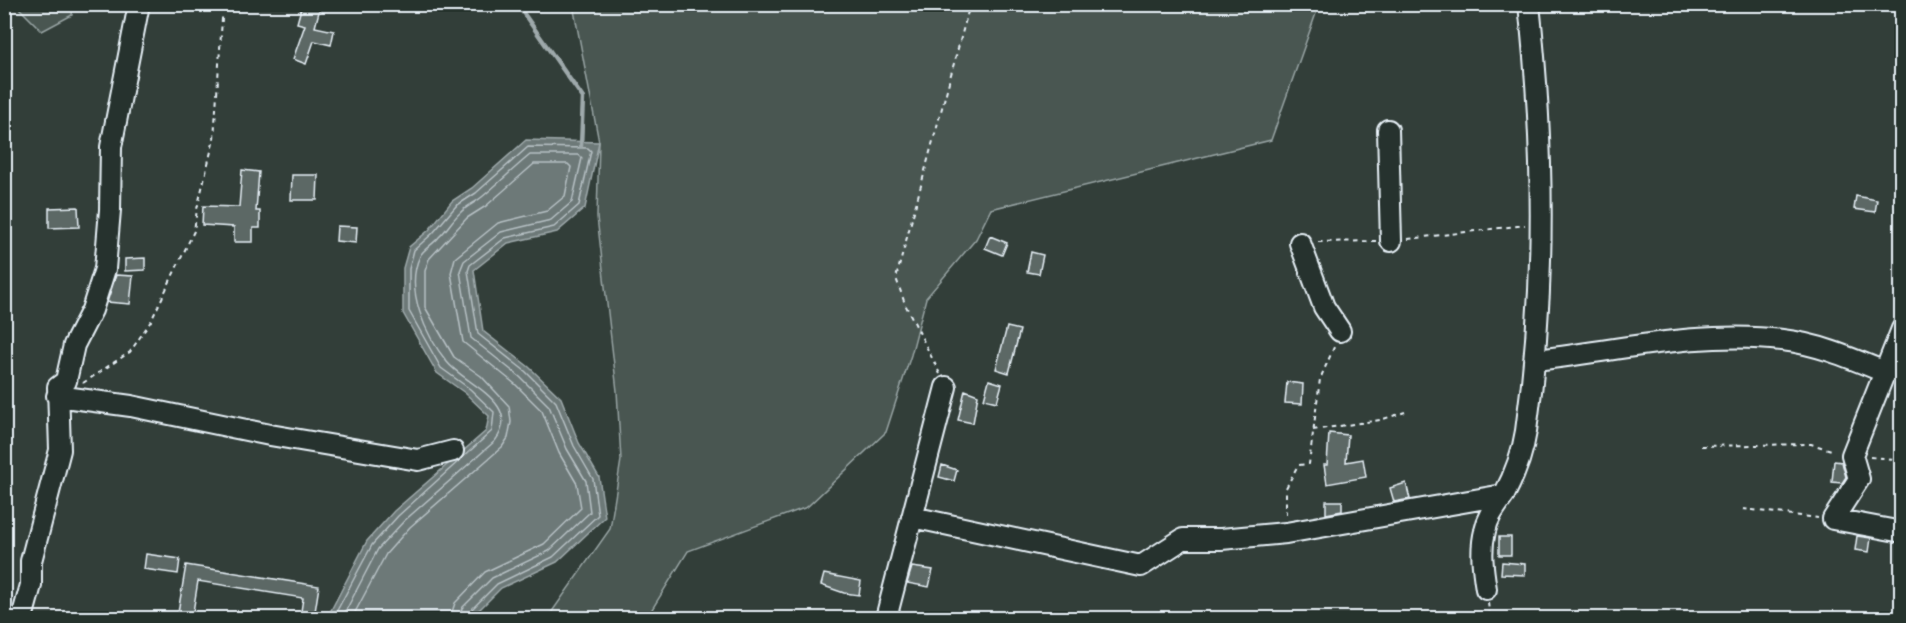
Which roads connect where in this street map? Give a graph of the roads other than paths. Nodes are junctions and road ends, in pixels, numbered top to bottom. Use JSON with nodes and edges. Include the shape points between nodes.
{"nodes":[{"id":1,"x":139,"y":4,"type":"edge"},
{"id":2,"x":1529,"y":4,"type":"edge"},
{"id":3,"x":1388,"y":130,"type":"dead end"},
{"id":4,"x":1390,"y":241,"type":"road end"},
{"id":5,"x":1300,"y":243,"type":"road end"},
{"id":6,"x":1902,"y":329,"type":"edge"},
{"id":7,"x":1340,"y":331,"type":"road end"},
{"id":8,"x":1535,"y":360,"type":"junction"},
{"id":9,"x":1887,"y":373,"type":"junction"},
{"id":10,"x":946,"y":387,"type":"road end"},
{"id":11,"x":60,"y":388,"type":"junction"},
{"id":12,"x":453,"y":451,"type":"dead end"},
{"id":13,"x":1503,"y":495,"type":"junction"},
{"id":14,"x":912,"y":517,"type":"junction"},
{"id":15,"x":1902,"y":532,"type":"edge"},
{"id":16,"x":1486,"y":589,"type":"dead end"},
{"id":17,"x":22,"y":618,"type":"edge"},
{"id":18,"x":886,"y":618,"type":"edge"}],
"edges":[{"from":1,"to":11,"type":"street","via":[[111,147],[105,269]]},
{"from":2,"to":8,"type":"street","via":[[1537,82],[1540,224]]},
{"from":3,"to":4,"type":"street"},
{"from":5,"to":7,"type":"street","via":[[1324,307]]},
{"from":6,"to":9,"type":"street"},
{"from":8,"to":9,"type":"street","via":[[1702,338],[1782,340],[1830,350]]},
{"from":8,"to":13,"type":"street","via":[[1525,434]]},
{"from":9,"to":15,"type":"street","via":[[1852,455],[1859,479],[1833,519]]},
{"from":10,"to":14,"type":"street"},
{"from":11,"to":12,"type":"street","via":[[270,435],[418,459]]},
{"from":11,"to":17,"type":"street","via":[[60,450],[31,561],[31,585]]},
{"from":13,"to":14,"type":"street","via":[[1286,533],[1183,539],[1141,566]]},
{"from":13,"to":16,"type":"street","via":[[1484,532],[1482,561]]},
{"from":14,"to":18,"type":"street"}]}
